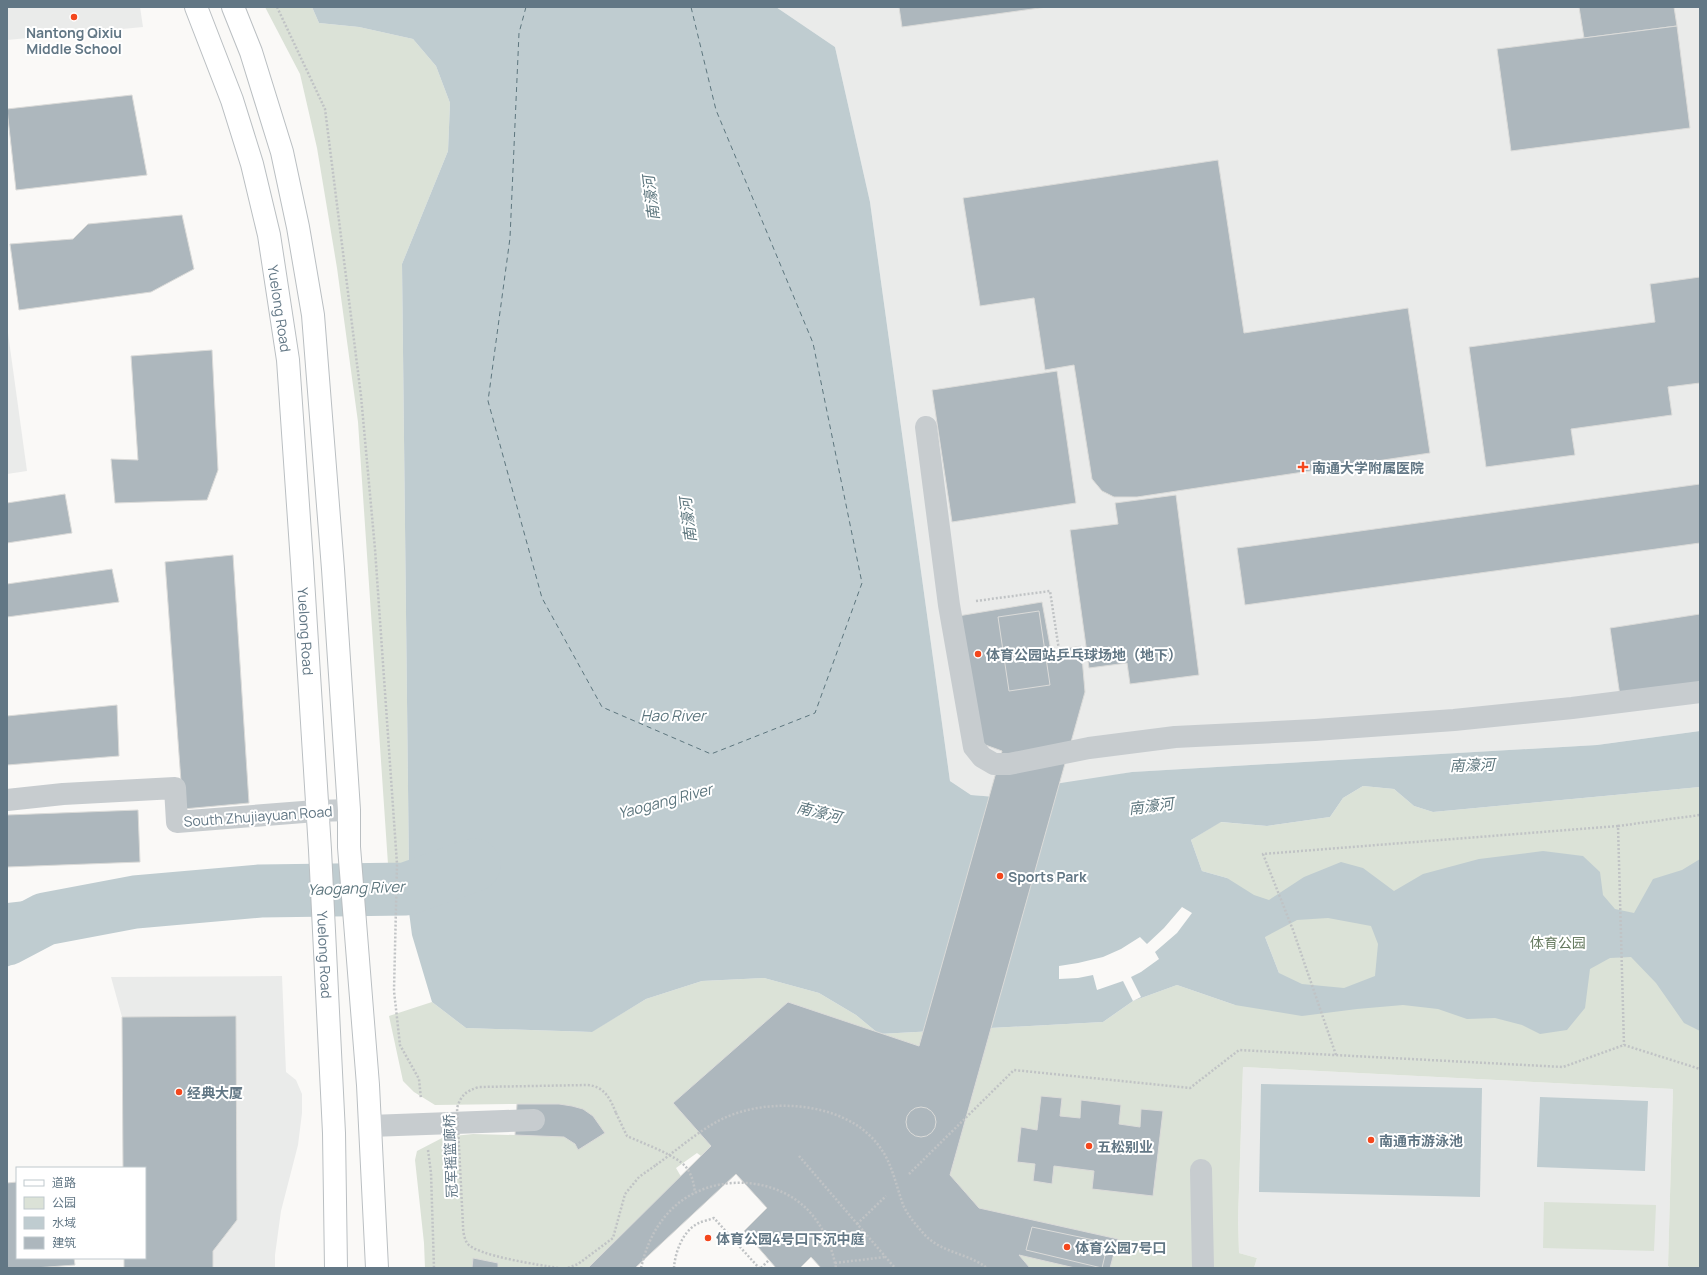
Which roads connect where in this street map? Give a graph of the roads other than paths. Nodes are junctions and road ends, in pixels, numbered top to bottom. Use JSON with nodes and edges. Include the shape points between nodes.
{"nodes":[{"id":1,"x":196,"y":7,"type":"edge"},
{"id":2,"x":233,"y":7,"type":"edge"},
{"id":3,"x":926,"y":427,"type":"dead end"},
{"id":4,"x":1700,"y":692,"type":"edge"},
{"id":5,"x":7,"y":800,"type":"edge"},
{"id":6,"x":349,"y":810,"type":"junction"},
{"id":7,"x":316,"y":811,"type":"junction"},
{"id":8,"x":534,"y":1120,"type":"dead end"},
{"id":9,"x":370,"y":1126,"type":"junction"},
{"id":10,"x":1201,"y":1170,"type":"dead end"},
{"id":11,"x":336,"y":1268,"type":"edge"},
{"id":12,"x":378,"y":1268,"type":"edge"},
{"id":13,"x":1203,"y":1268,"type":"edge"}],
"edges":[{"from":1,"to":7,"type":"main road","name":"Yuelong Road","via":[[232,100],[252,164],[278,286],[288,360]]},
{"from":2,"to":6,"type":"main road","via":[[282,152],[313,315]]},
{"from":3,"to":4,"type":"street","via":[[950,604],[974,747],[982,757],[994,764],[1009,764],[1089,748],[1175,738],[1454,720]]},
{"from":5,"to":7,"type":"street","name":"South Zhujiayuan Road","via":[[175,788],[177,822]]},
{"from":6,"to":7,"type":"street","name":"South Zhujiayuan Road"},
{"from":6,"to":9,"type":"main road","via":[[349,847]]},
{"from":7,"to":11,"type":"main road","name":"Yuelong Road","via":[[334,1133]]},
{"from":8,"to":9,"type":"street"},
{"from":9,"to":12,"type":"main road"},
{"from":10,"to":13,"type":"street"}]}
